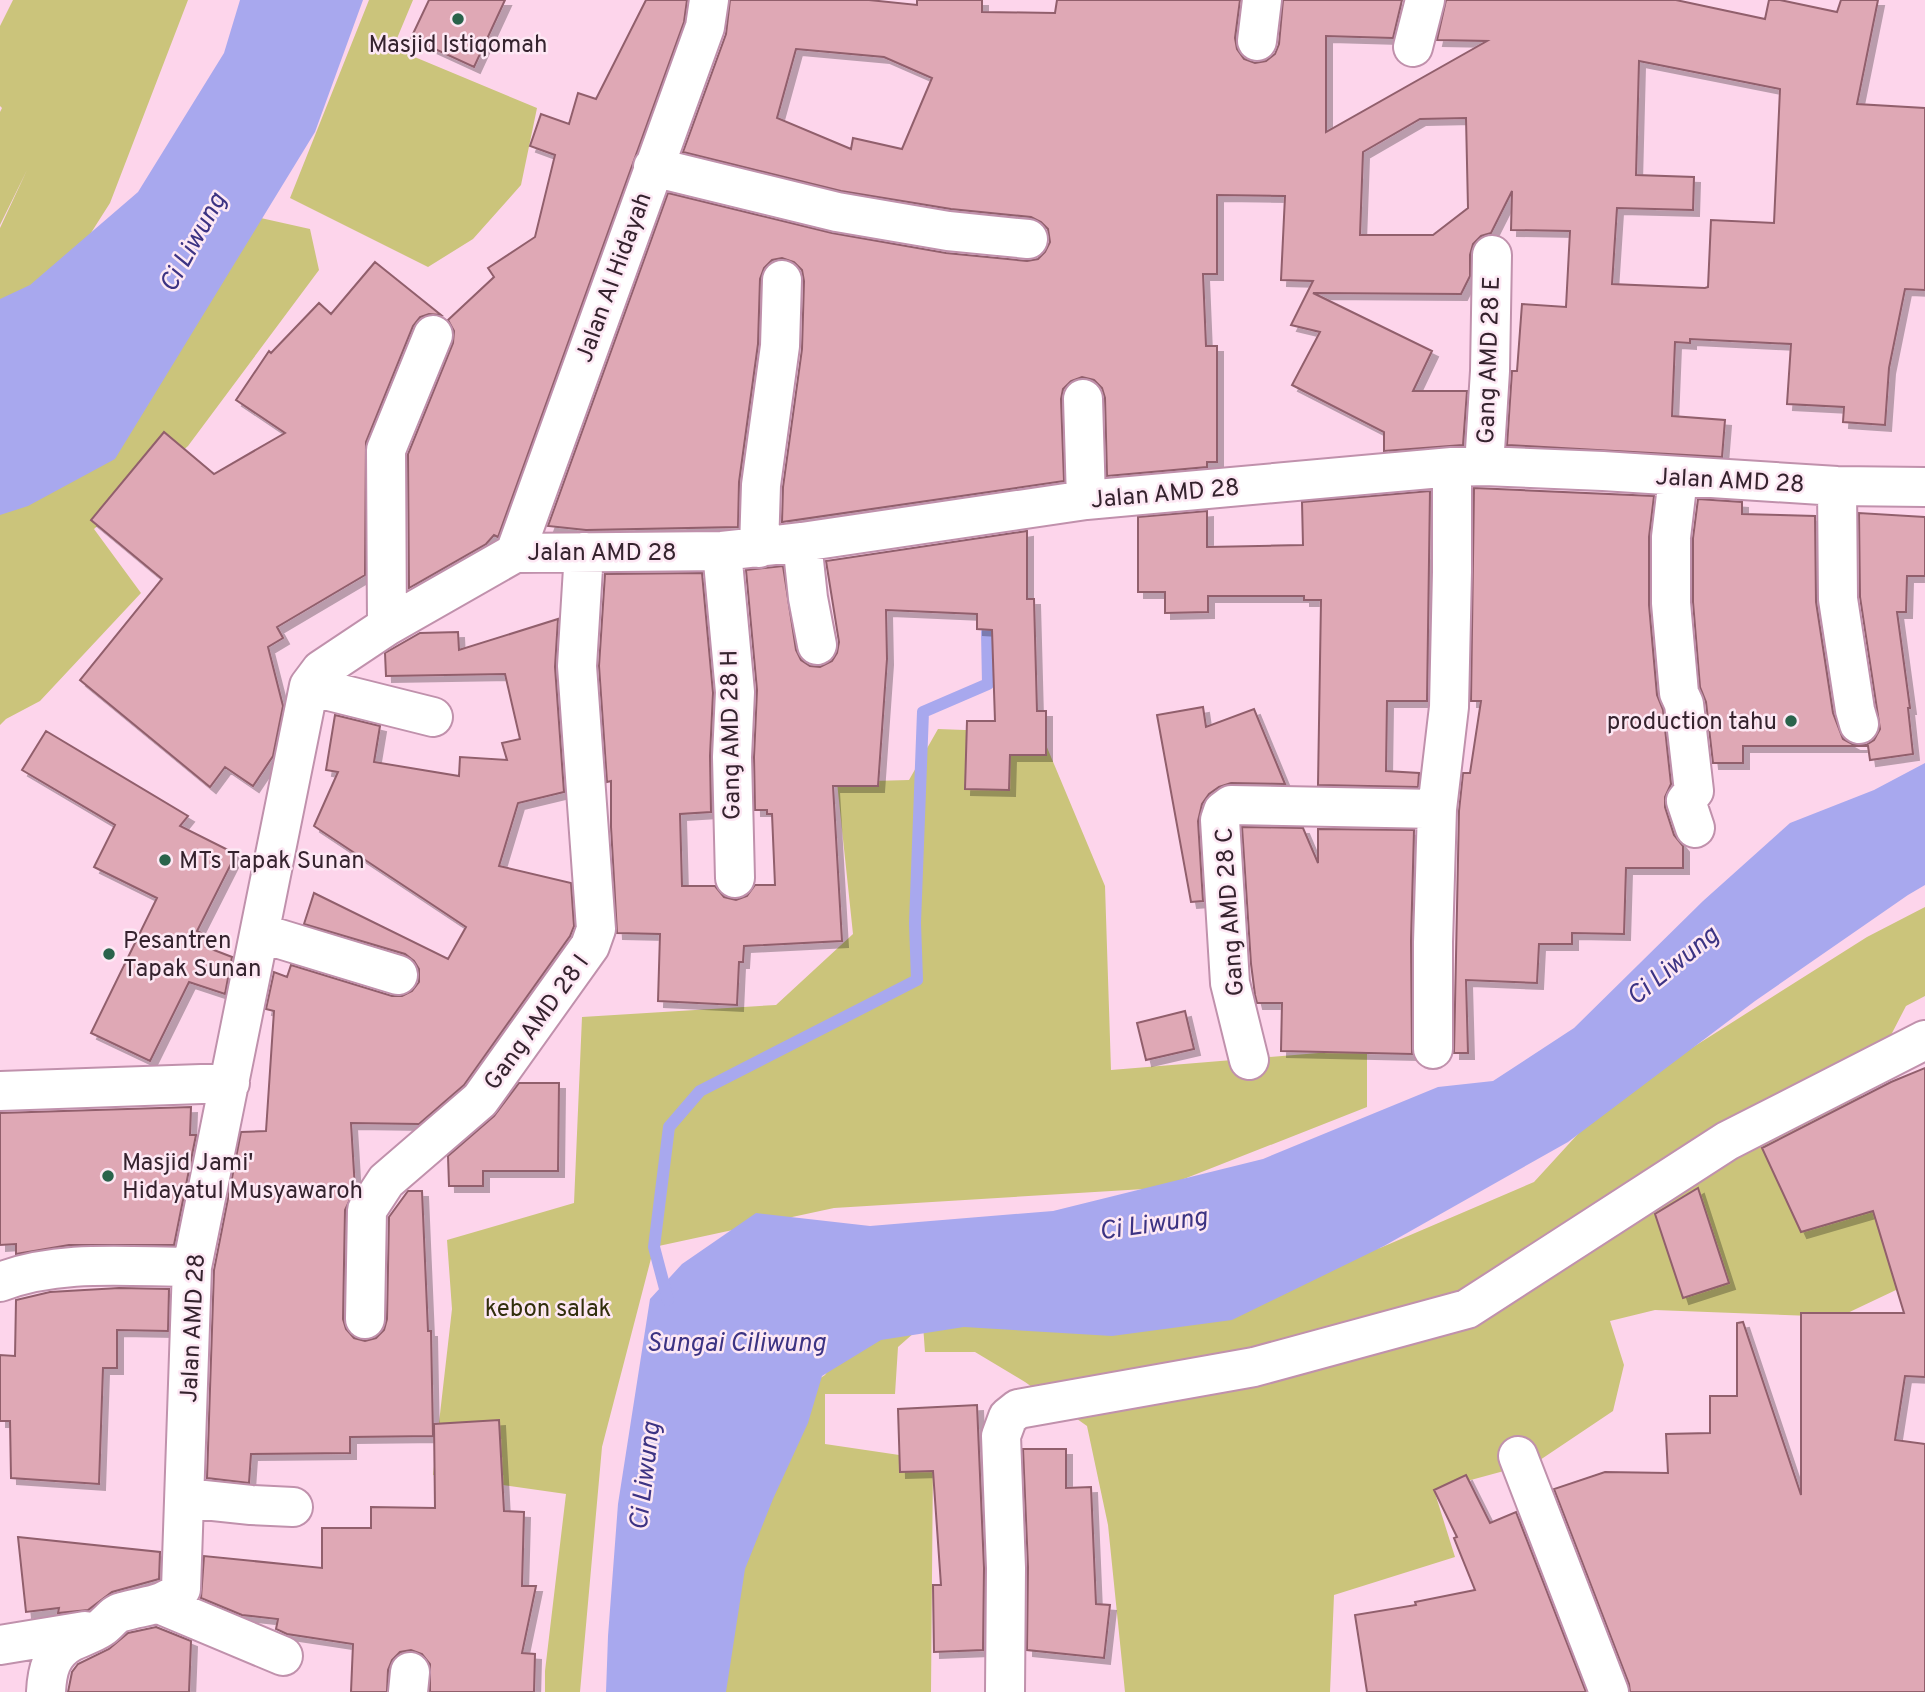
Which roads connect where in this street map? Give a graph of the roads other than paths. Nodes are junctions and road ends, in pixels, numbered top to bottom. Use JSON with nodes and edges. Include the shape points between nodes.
{"nodes":[{"id":1,"x":709,"y":0,"type":"edge"},
{"id":2,"x":1262,"y":0,"type":"edge"},
{"id":3,"x":1425,"y":0,"type":"edge"},
{"id":4,"x":1257,"y":41,"type":"dead end"},
{"id":5,"x":1413,"y":47,"type":"dead end"},
{"id":6,"x":653,"y":167,"type":"junction"},
{"id":7,"x":1027,"y":239,"type":"dead end"},
{"id":8,"x":1492,"y":255,"type":"dead end"},
{"id":9,"x":782,"y":280,"type":"dead end"},
{"id":10,"x":433,"y":335,"type":"dead end"},
{"id":11,"x":1083,"y":398,"type":"dead end"},
{"id":12,"x":1468,"y":467,"type":"junction"},
{"id":13,"x":1678,"y":478,"type":"junction"},
{"id":14,"x":1837,"y":486,"type":"junction"},
{"id":15,"x":1925,"y":487,"type":"edge"},
{"id":16,"x":1086,"y":500,"type":"junction"},
{"id":17,"x":802,"y":542,"type":"junction"},
{"id":18,"x":741,"y":550,"type":"junction"},
{"id":19,"x":584,"y":552,"type":"junction"},
{"id":20,"x":515,"y":553,"type":"junction"},
{"id":21,"x":387,"y":626,"type":"junction"},
{"id":22,"x":817,"y":645,"type":"dead end"},
{"id":23,"x":309,"y":686,"type":"junction"},
{"id":24,"x":433,"y":717,"type":"dead end"},
{"id":25,"x":1859,"y":724,"type":"dead end"},
{"id":26,"x":1437,"y":809,"type":"junction"},
{"id":27,"x":1695,"y":828,"type":"dead end"},
{"id":28,"x":734,"y":878,"type":"dead end"},
{"id":29,"x":260,"y":933,"type":"junction"},
{"id":30,"x":398,"y":975,"type":"dead end"},
{"id":31,"x":1925,"y":1040,"type":"edge"},
{"id":32,"x":1433,"y":1049,"type":"dead end"},
{"id":33,"x":1249,"y":1060,"type":"dead end"},
{"id":34,"x":230,"y":1083,"type":"junction"},
{"id":35,"x":0,"y":1091,"type":"edge"},
{"id":36,"x":192,"y":1268,"type":"junction"},
{"id":37,"x":0,"y":1282,"type":"edge"},
{"id":38,"x":365,"y":1319,"type":"dead end"},
{"id":39,"x":1518,"y":1456,"type":"dead end"},
{"id":40,"x":185,"y":1498,"type":"junction"},
{"id":41,"x":293,"y":1507,"type":"dead end"},
{"id":42,"x":159,"y":1604,"type":"junction"},
{"id":43,"x":101,"y":1628,"type":"junction"},
{"id":44,"x":0,"y":1645,"type":"edge"},
{"id":45,"x":283,"y":1656,"type":"dead end"},
{"id":46,"x":47,"y":1682,"type":"edge"},
{"id":47,"x":1005,"y":1692,"type":"edge"},
{"id":48,"x":1609,"y":1692,"type":"edge"}],
"edges":[{"from":1,"to":6,"type":"street","name":"Jalan Al Hidayah","via":[[705,27]]},
{"from":2,"to":4,"type":"street"},
{"from":3,"to":5,"type":"street"},
{"from":6,"to":7,"type":"street","via":[[837,212]]},
{"from":6,"to":20,"type":"street","name":"Jalan Al Hidayah"},
{"from":8,"to":12,"type":"street","name":"Gang AMD 28 E","via":[[1490,371]]},
{"from":9,"to":18,"type":"street","name":"Gang AMD 28 H","via":[[780,346],[761,485]]},
{"from":10,"to":21,"type":"street","via":[[386,450]]},
{"from":11,"to":16,"type":"street"},
{"from":12,"to":13,"type":"street","name":"Jalan AMD 28"},
{"from":12,"to":16,"type":"street","name":"Jalan AMD 28"},
{"from":12,"to":26,"type":"street","via":[[1452,572],[1449,707]]},
{"from":13,"to":14,"type":"street","name":"Jalan AMD 28"},
{"from":13,"to":27,"type":"street","via":[[1671,537],[1671,603],[1694,791],[1686,802]]},
{"from":14,"to":15,"type":"street","name":"Jalan AMD 28"},
{"from":14,"to":25,"type":"street","via":[[1838,598]]},
{"from":16,"to":17,"type":"street","name":"Jalan AMD 28"},
{"from":17,"to":18,"type":"street","name":"Jalan AMD 28"},
{"from":17,"to":22,"type":"street"},
{"from":18,"to":19,"type":"street","name":"Jalan AMD 28"},
{"from":18,"to":28,"type":"street","name":"Gang AMD 28 H","via":[[732,757]]},
{"from":19,"to":20,"type":"street","name":"Jalan AMD 28"},
{"from":19,"to":38,"type":"street","name":"Gang AMD 28 I","via":[[577,666],[596,929],[590,946],[480,1100],[377,1193],[367,1210]]},
{"from":20,"to":21,"type":"street","name":"Jalan AMD 28"},
{"from":21,"to":23,"type":"street","name":"Jalan AMD 28","via":[[321,670]]},
{"from":23,"to":24,"type":"street"},
{"from":23,"to":29,"type":"street","name":"Jalan AMD 28"},
{"from":26,"to":32,"type":"street"},
{"from":26,"to":33,"type":"street","name":"Gang AMD 28 C","via":[[1231,805],[1223,811],[1230,983]]},
{"from":29,"to":30,"type":"street"},
{"from":29,"to":34,"type":"street","name":"Jalan AMD 28"},
{"from":31,"to":47,"type":"street","via":[[1727,1141],[1467,1310],[1254,1367],[1018,1409],[1008,1418],[1001,1436]]},
{"from":34,"to":35,"type":"street"},
{"from":34,"to":36,"type":"street","name":"Jalan AMD 28"},
{"from":36,"to":37,"type":"street","via":[[57,1268],[33,1270]]},
{"from":36,"to":40,"type":"street","name":"Jalan AMD 28"},
{"from":39,"to":48,"type":"street"},
{"from":40,"to":41,"type":"street"},
{"from":40,"to":42,"type":"street","name":"Jalan AMD 28","via":[[181,1588]]},
{"from":42,"to":43,"type":"street","via":[[118,1612]]},
{"from":42,"to":45,"type":"street"},
{"from":43,"to":44,"type":"street"},
{"from":43,"to":46,"type":"street","via":[[69,1643],[52,1659]]}]}
